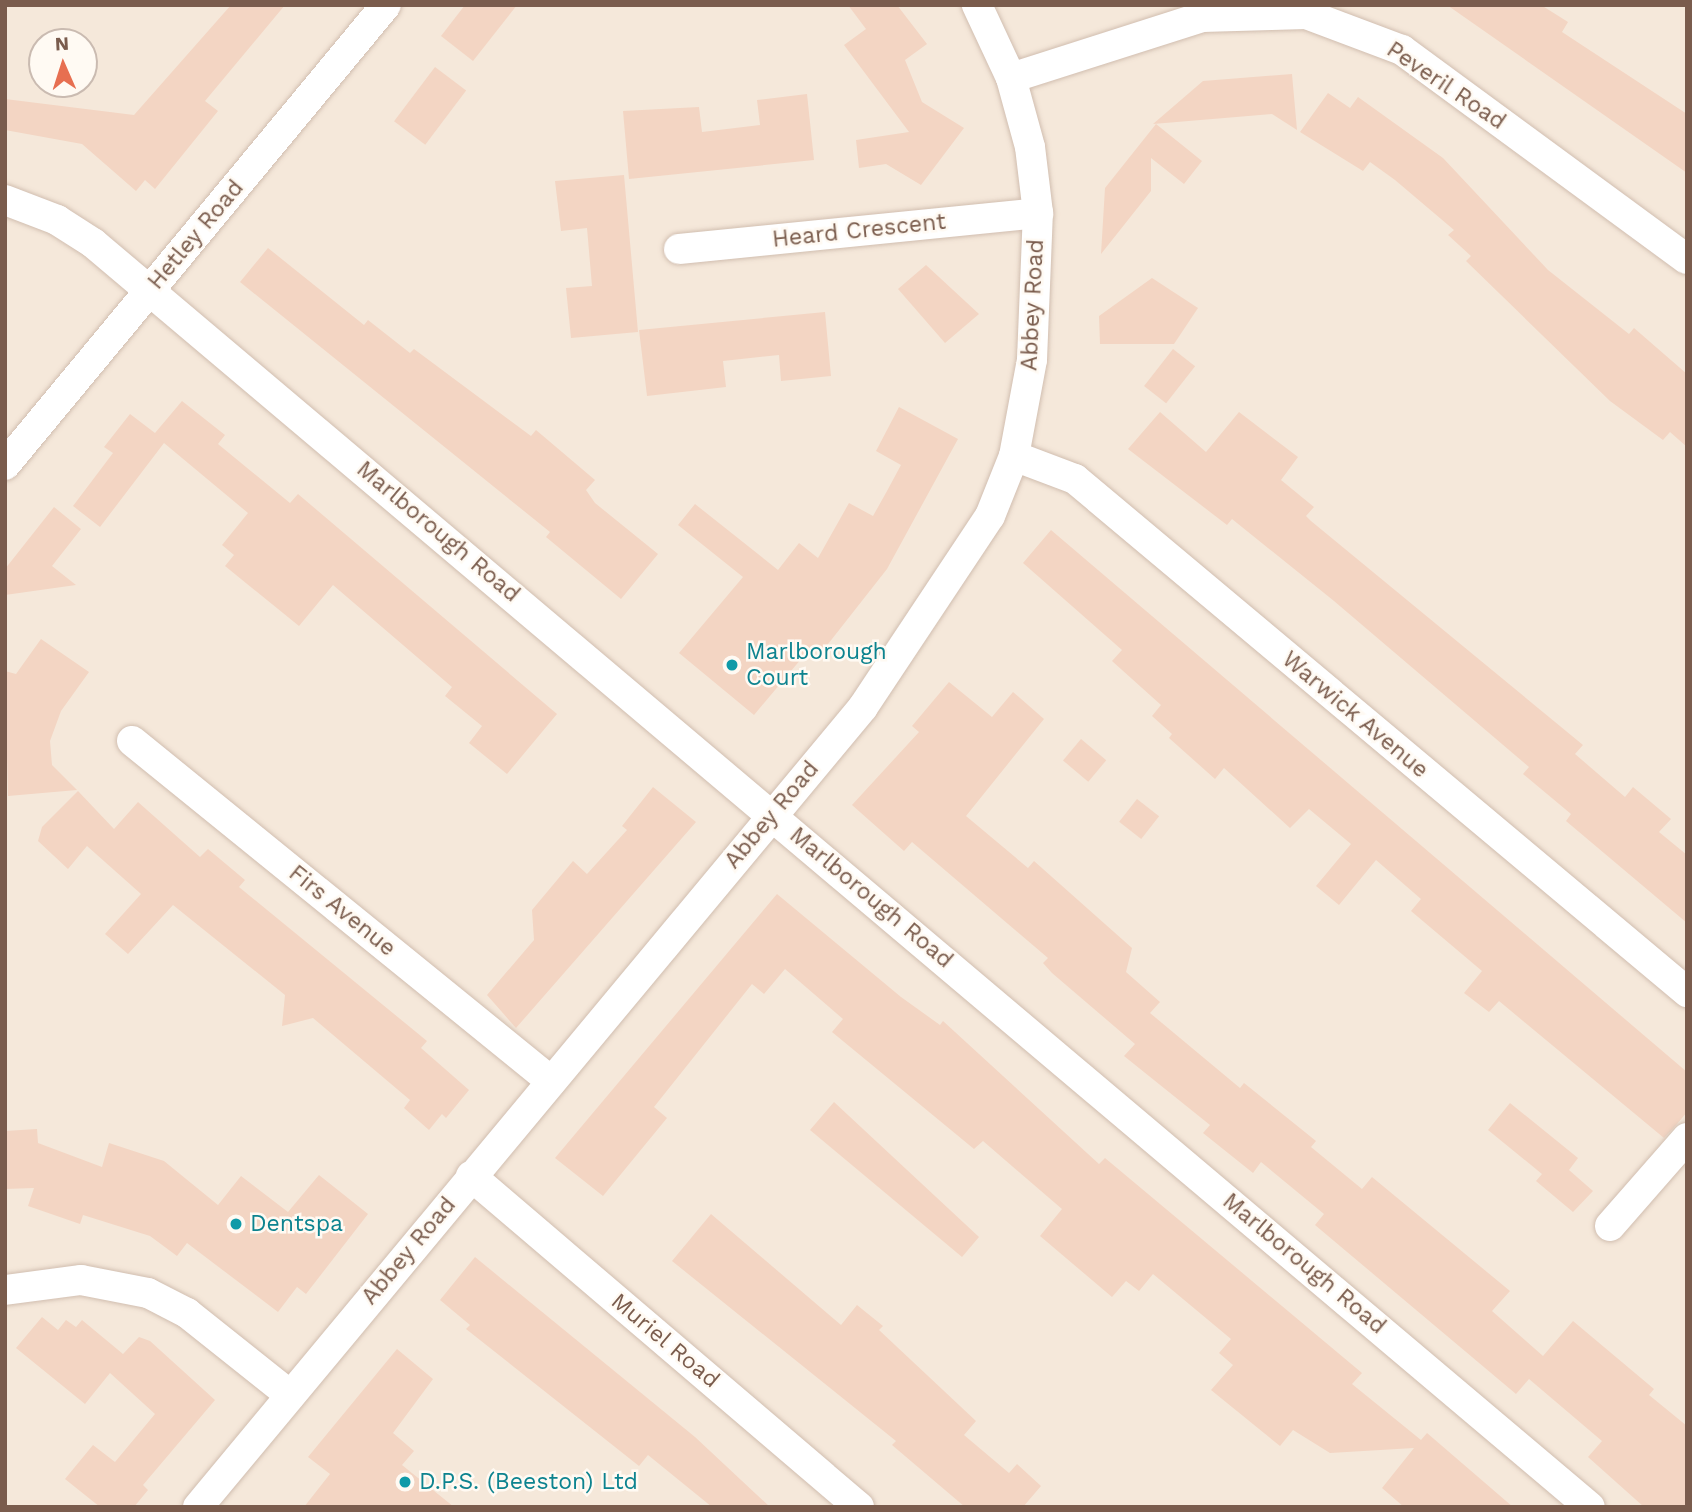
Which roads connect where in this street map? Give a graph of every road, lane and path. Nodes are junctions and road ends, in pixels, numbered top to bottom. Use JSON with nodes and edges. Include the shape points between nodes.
{"nodes":[{"id":1,"x":386,"y":5,"type":"edge"},
{"id":2,"x":977,"y":5,"type":"edge"},
{"id":3,"x":1011,"y":78,"type":"junction"},
{"id":4,"x":5,"y":200,"type":"edge"},
{"id":5,"x":1038,"y":213,"type":"junction"},
{"id":6,"x":679,"y":249,"type":"dead end"},
{"id":7,"x":1687,"y":259,"type":"edge"},
{"id":8,"x":150,"y":291,"type":"junction"},
{"id":9,"x":1014,"y":456,"type":"junction"},
{"id":10,"x":5,"y":465,"type":"edge"},
{"id":11,"x":132,"y":741,"type":"dead end"},
{"id":12,"x":772,"y":814,"type":"junction"},
{"id":13,"x":1687,"y":992,"type":"edge"},
{"id":14,"x":551,"y":1081,"type":"junction"},
{"id":15,"x":1687,"y":1138,"type":"edge"},
{"id":16,"x":471,"y":1176,"type":"junction"},
{"id":17,"x":1610,"y":1226,"type":"dead end"},
{"id":18,"x":5,"y":1290,"type":"edge"},
{"id":19,"x":290,"y":1395,"type":"junction"},
{"id":20,"x":1582,"y":1504,"type":"edge"},
{"id":21,"x":198,"y":1507,"type":"edge"},
{"id":22,"x":859,"y":1507,"type":"edge"}],
"edges":[{"from":1,"to":8,"type":"street","name":"Hetley Road"},
{"from":2,"to":3,"type":"street","name":"Abbey Road"},
{"from":3,"to":5,"type":"street","name":"Abbey Road","via":[[1030,147]]},
{"from":3,"to":7,"type":"street","name":"Peveril Road","via":[[1202,17],[1306,14],[1402,50]]},
{"from":4,"to":8,"type":"street","name":"Marlborough Road","via":[[57,220]]},
{"from":5,"to":6,"type":"street","name":"Heard Crescent"},
{"from":5,"to":9,"type":"street","name":"Abbey Road","via":[[1032,360]]},
{"from":8,"to":10,"type":"street","name":"Hetley Road"},
{"from":8,"to":12,"type":"street","name":"Marlborough Road"},
{"from":9,"to":12,"type":"street","name":"Abbey Road","via":[[990,516],[909,648]]},
{"from":9,"to":13,"type":"street","name":"Warwick Avenue","via":[[1075,479]]},
{"from":11,"to":14,"type":"street","name":"Firs Avenue"},
{"from":12,"to":14,"type":"street","name":"Abbey Road"},
{"from":12,"to":20,"type":"street","name":"Marlborough Road"},
{"from":14,"to":16,"type":"street","name":"Abbey Road"},
{"from":15,"to":17,"type":"street"},
{"from":16,"to":19,"type":"street","name":"Abbey Road"},
{"from":16,"to":22,"type":"street","name":"Muriel Road"},
{"from":18,"to":19,"type":"street","via":[[81,1280],[148,1293],[187,1313]]},
{"from":19,"to":21,"type":"street","name":"Abbey Road"}]}
